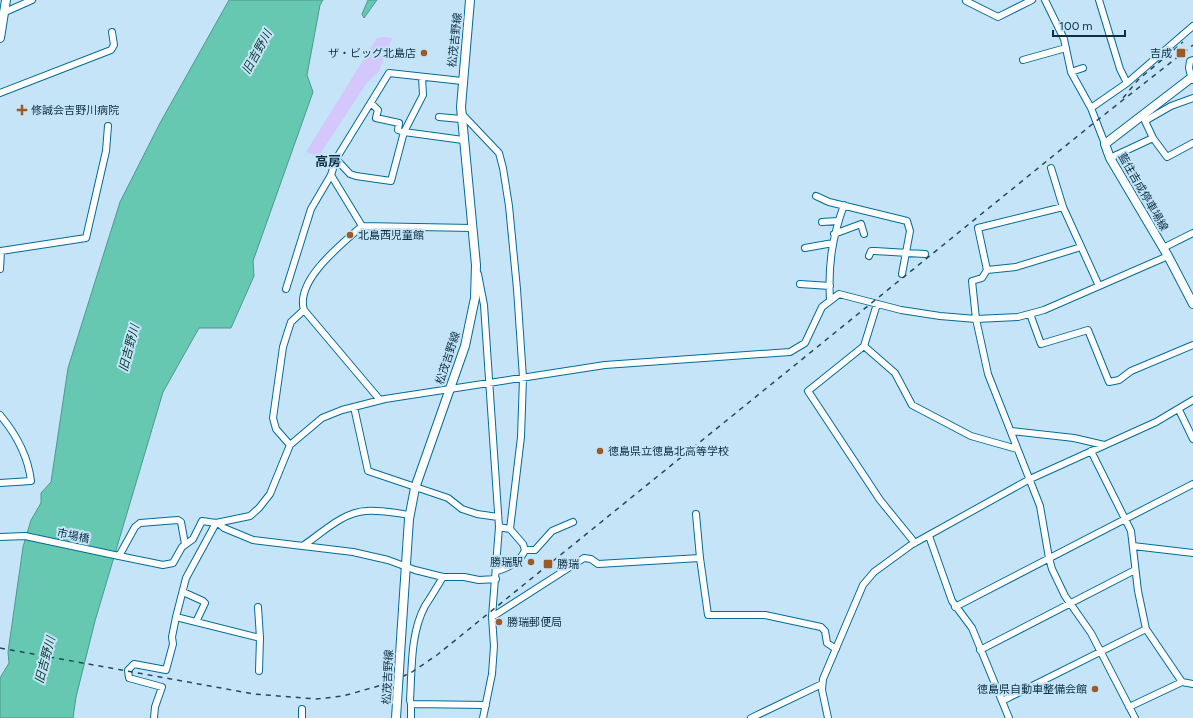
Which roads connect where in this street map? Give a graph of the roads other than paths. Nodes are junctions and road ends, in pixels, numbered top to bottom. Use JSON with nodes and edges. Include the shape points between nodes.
{"nodes":[{"id":1,"x":6,"y":0,"type":"edge"},
{"id":2,"x":32,"y":0,"type":"edge"},
{"id":3,"x":470,"y":0,"type":"edge"},
{"id":4,"x":968,"y":0,"type":"edge"},
{"id":5,"x":1032,"y":0,"type":"edge"},
{"id":6,"x":1045,"y":0,"type":"edge"},
{"id":7,"x":1099,"y":0,"type":"edge"},
{"id":8,"x":5,"y":12,"type":"junction"},
{"id":9,"x":1193,"y":26,"type":"edge"},
{"id":10,"x":112,"y":32,"type":"dead end"},
{"id":11,"x":0,"y":38,"type":"edge"},
{"id":12,"x":1066,"y":48,"type":"junction"},
{"id":13,"x":1023,"y":60,"type":"dead end"},
{"id":14,"x":1193,"y":60,"type":"edge"},
{"id":15,"x":1083,"y":68,"type":"dead end"},
{"id":16,"x":1071,"y":72,"type":"junction"},
{"id":17,"x":422,"y":77,"type":"junction"},
{"id":18,"x":1192,"y":80,"type":"edge"},
{"id":19,"x":462,"y":81,"type":"junction"},
{"id":20,"x":1127,"y":83,"type":"junction"},
{"id":21,"x":0,"y":94,"type":"edge"},
{"id":22,"x":1193,"y":98,"type":"edge"},
{"id":23,"x":371,"y":103,"type":"junction"},
{"id":24,"x":1091,"y":108,"type":"junction"},
{"id":25,"x":1158,"y":109,"type":"junction"},
{"id":26,"x":461,"y":116,"type":"junction"},
{"id":27,"x":439,"y":117,"type":"dead end"},
{"id":28,"x":108,"y":126,"type":"dead end"},
{"id":29,"x":404,"y":132,"type":"junction"},
{"id":30,"x":1153,"y":138,"type":"junction"},
{"id":31,"x":463,"y":140,"type":"junction"},
{"id":32,"x":1193,"y":143,"type":"edge"},
{"id":33,"x":1105,"y":144,"type":"junction"},
{"id":34,"x":1110,"y":158,"type":"junction"},
{"id":35,"x":336,"y":159,"type":"junction"},
{"id":36,"x":1051,"y":168,"type":"dead end"},
{"id":37,"x":330,"y":175,"type":"junction"},
{"id":38,"x":816,"y":196,"type":"dead end"},
{"id":39,"x":844,"y":205,"type":"junction"},
{"id":40,"x":1063,"y":207,"type":"junction"},
{"id":41,"x":838,"y":221,"type":"junction"},
{"id":42,"x":822,"y":222,"type":"dead end"},
{"id":43,"x":362,"y":226,"type":"junction"},
{"id":44,"x":472,"y":228,"type":"junction"},
{"id":45,"x":1193,"y":233,"type":"edge"},
{"id":46,"x":834,"y":234,"type":"junction"},
{"id":47,"x":864,"y":234,"type":"dead end"},
{"id":48,"x":833,"y":243,"type":"junction"},
{"id":49,"x":1082,"y":247,"type":"junction"},
{"id":50,"x":805,"y":248,"type":"dead end"},
{"id":51,"x":1163,"y":248,"type":"junction"},
{"id":52,"x":906,"y":253,"type":"junction"},
{"id":53,"x":925,"y":254,"type":"dead end"},
{"id":54,"x":869,"y":256,"type":"dead end"},
{"id":55,"x":1168,"y":256,"type":"junction"},
{"id":56,"x":476,"y":265,"type":"junction"},
{"id":57,"x":0,"y":269,"type":"edge"},
{"id":58,"x":986,"y":270,"type":"junction"},
{"id":59,"x":902,"y":274,"type":"dead end"},
{"id":60,"x":800,"y":284,"type":"dead end"},
{"id":61,"x":830,"y":286,"type":"junction"},
{"id":62,"x":1099,"y":286,"type":"junction"},
{"id":63,"x":286,"y":289,"type":"dead end"},
{"id":64,"x":830,"y":300,"type":"junction"},
{"id":65,"x":877,"y":304,"type":"junction"},
{"id":66,"x":1193,"y":304,"type":"edge"},
{"id":67,"x":304,"y":310,"type":"junction"},
{"id":68,"x":1030,"y":314,"type":"junction"},
{"id":69,"x":976,"y":319,"type":"junction"},
{"id":70,"x":1193,"y":345,"type":"edge"},
{"id":71,"x":864,"y":346,"type":"junction"},
{"id":72,"x":523,"y":378,"type":"junction"},
{"id":73,"x":490,"y":383,"type":"junction"},
{"id":74,"x":450,"y":389,"type":"junction"},
{"id":75,"x":380,"y":400,"type":"junction"},
{"id":76,"x":1193,"y":400,"type":"edge"},
{"id":77,"x":354,"y":407,"type":"junction"},
{"id":78,"x":1179,"y":410,"type":"junction"},
{"id":79,"x":0,"y":415,"type":"edge"},
{"id":80,"x":1011,"y":431,"type":"junction"},
{"id":81,"x":1193,"y":439,"type":"edge"},
{"id":82,"x":290,"y":445,"type":"junction"},
{"id":83,"x":1104,"y":445,"type":"junction"},
{"id":84,"x":1017,"y":449,"type":"junction"},
{"id":85,"x":1091,"y":451,"type":"junction"},
{"id":86,"x":1030,"y":479,"type":"junction"},
{"id":87,"x":0,"y":483,"type":"edge"},
{"id":88,"x":1193,"y":484,"type":"edge"},
{"id":89,"x":415,"y":488,"type":"junction"},
{"id":90,"x":696,"y":514,"type":"dead end"},
{"id":91,"x":410,"y":515,"type":"junction"},
{"id":92,"x":498,"y":517,"type":"junction"},
{"id":93,"x":1125,"y":519,"type":"junction"},
{"id":94,"x":573,"y":522,"type":"dead end"},
{"id":95,"x":217,"y":523,"type":"junction"},
{"id":96,"x":499,"y":527,"type":"junction"},
{"id":97,"x":510,"y":529,"type":"junction"},
{"id":98,"x":929,"y":536,"type":"junction"},
{"id":99,"x":0,"y":537,"type":"edge"},
{"id":100,"x":185,"y":544,"type":"junction"},
{"id":101,"x":913,"y":544,"type":"junction"},
{"id":102,"x":304,"y":546,"type":"junction"},
{"id":103,"x":1133,"y":546,"type":"junction"},
{"id":104,"x":525,"y":550,"type":"junction"},
{"id":105,"x":1193,"y":552,"type":"edge"},
{"id":106,"x":118,"y":555,"type":"junction"},
{"id":107,"x":700,"y":558,"type":"junction"},
{"id":108,"x":1048,"y":558,"type":"junction"},
{"id":109,"x":406,"y":567,"type":"junction"},
{"id":110,"x":1135,"y":570,"type":"junction"},
{"id":111,"x":497,"y":571,"type":"junction"},
{"id":112,"x":443,"y":578,"type":"junction"},
{"id":113,"x":496,"y":579,"type":"junction"},
{"id":114,"x":183,"y":592,"type":"junction"},
{"id":115,"x":1070,"y":603,"type":"junction"},
{"id":116,"x":258,"y":607,"type":"dead end"},
{"id":117,"x":955,"y":607,"type":"junction"},
{"id":118,"x":492,"y":617,"type":"junction"},
{"id":119,"x":176,"y":618,"type":"junction"},
{"id":120,"x":196,"y":622,"type":"junction"},
{"id":121,"x":1146,"y":629,"type":"junction"},
{"id":122,"x":260,"y":638,"type":"junction"},
{"id":123,"x":836,"y":649,"type":"junction"},
{"id":124,"x":980,"y":650,"type":"junction"},
{"id":125,"x":1101,"y":652,"type":"junction"},
{"id":126,"x":259,"y":671,"type":"dead end"},
{"id":127,"x":1182,"y":682,"type":"junction"},
{"id":128,"x":822,"y":684,"type":"junction"},
{"id":129,"x":1193,"y":684,"type":"edge"},
{"id":130,"x":1002,"y":701,"type":"junction"},
{"id":131,"x":412,"y":704,"type":"junction"},
{"id":132,"x":486,"y":705,"type":"junction"},
{"id":133,"x":1129,"y":707,"type":"junction"},
{"id":134,"x":302,"y":709,"type":"dead end"},
{"id":135,"x":154,"y":718,"type":"edge"},
{"id":136,"x":302,"y":718,"type":"edge"},
{"id":137,"x":396,"y":718,"type":"edge"},
{"id":138,"x":411,"y":718,"type":"edge"},
{"id":139,"x":483,"y":718,"type":"edge"},
{"id":140,"x":751,"y":718,"type":"edge"},
{"id":141,"x":828,"y":718,"type":"edge"},
{"id":142,"x":1009,"y":718,"type":"edge"},
{"id":143,"x":1135,"y":718,"type":"edge"}],
"edges":[{"from":1,"to":8,"type":"main road"},
{"from":2,"to":8,"type":"street"},
{"from":3,"to":19,"type":"main road","name":"松茂吉野線"},
{"from":4,"to":5,"type":"street","via":[[966,2],[998,17]]},
{"from":6,"to":12,"type":"street","via":[[1056,19]]},
{"from":7,"to":20,"type":"street","via":[[1120,69]]},
{"from":8,"to":11,"type":"main road"},
{"from":9,"to":20,"type":"street"},
{"from":10,"to":21,"type":"street","via":[[114,45],[111,50]]},
{"from":12,"to":13,"type":"street"},
{"from":12,"to":16,"type":"street"},
{"from":14,"to":18,"type":"street","via":[[1190,61],[1189,68]]},
{"from":15,"to":16,"type":"street"},
{"from":16,"to":24,"type":"street"},
{"from":17,"to":19,"type":"street"},
{"from":17,"to":23,"type":"street","via":[[389,73]]},
{"from":17,"to":29,"type":"street","via":[[423,95]]},
{"from":18,"to":25,"type":"main road"},
{"from":19,"to":26,"type":"main road","name":"松茂吉野線"},
{"from":20,"to":24,"type":"street"},
{"from":22,"to":25,"type":"street"},
{"from":23,"to":29,"type":"street","via":[[378,110],[376,118],[399,123],[398,130]]},
{"from":23,"to":35,"type":"street"},
{"from":24,"to":33,"type":"street"},
{"from":25,"to":30,"type":"street","via":[[1145,122]]},
{"from":25,"to":33,"type":"main road"},
{"from":26,"to":27,"type":"street"},
{"from":26,"to":31,"type":"main road","name":"松茂吉野線"},
{"from":26,"to":72,"type":"street","via":[[499,153],[504,168],[515,261]]},
{"from":28,"to":57,"type":"street","via":[[106,150],[86,238],[0,251]]},
{"from":29,"to":31,"type":"street"},
{"from":29,"to":35,"type":"street","via":[[391,181],[350,174]]},
{"from":30,"to":32,"type":"street","via":[[1167,157]]},
{"from":30,"to":34,"type":"street"},
{"from":31,"to":44,"type":"main road","name":"松茂吉野線"},
{"from":33,"to":34,"type":"main road","name":"藍住吉成停車場線"},
{"from":34,"to":51,"type":"main road","name":"藍住吉成停車場線"},
{"from":35,"to":37,"type":"street"},
{"from":36,"to":40,"type":"street"},
{"from":37,"to":43,"type":"street"},
{"from":37,"to":63,"type":"street","via":[[311,209]]},
{"from":38,"to":39,"type":"street"},
{"from":39,"to":41,"type":"street"},
{"from":39,"to":52,"type":"street","via":[[907,222],[910,230]]},
{"from":40,"to":49,"type":"street"},
{"from":40,"to":58,"type":"street","via":[[978,228]]},
{"from":41,"to":42,"type":"street"},
{"from":41,"to":46,"type":"street"},
{"from":43,"to":44,"type":"street"},
{"from":43,"to":67,"type":"street","via":[[311,275],[302,305]]},
{"from":44,"to":56,"type":"main road","name":"松茂吉野線"},
{"from":45,"to":51,"type":"street"},
{"from":46,"to":47,"type":"street","via":[[861,224]]},
{"from":46,"to":48,"type":"street"},
{"from":48,"to":50,"type":"street"},
{"from":48,"to":61,"type":"street","via":[[829,267]]},
{"from":49,"to":58,"type":"street","via":[[1016,267]]},
{"from":49,"to":62,"type":"street"},
{"from":51,"to":55,"type":"main road","name":"藍住吉成停車場線"},
{"from":52,"to":53,"type":"street"},
{"from":52,"to":54,"type":"street","via":[[871,251]]},
{"from":52,"to":59,"type":"street"},
{"from":55,"to":62,"type":"street"},
{"from":55,"to":66,"type":"main road","name":"藍住吉成停車場線"},
{"from":56,"to":73,"type":"street","via":[[484,305]]},
{"from":56,"to":74,"type":"main road","name":"松茂吉野線","via":[[475,298],[465,346]]},
{"from":58,"to":69,"type":"street","via":[[982,278],[972,281]]},
{"from":60,"to":61,"type":"street"},
{"from":61,"to":64,"type":"street"},
{"from":62,"to":68,"type":"street"},
{"from":64,"to":65,"type":"street","via":[[839,294],[846,294]]},
{"from":64,"to":72,"type":"street","via":[[822,307],[805,343],[790,352],[605,365]]},
{"from":65,"to":69,"type":"street","via":[[940,316]]},
{"from":65,"to":71,"type":"street"},
{"from":67,"to":75,"type":"street"},
{"from":67,"to":82,"type":"street","via":[[291,322],[288,331],[273,418],[276,429]]},
{"from":68,"to":69,"type":"street"},
{"from":68,"to":70,"type":"street","via":[[1041,344],[1088,330],[1109,382],[1119,380],[1131,371]]},
{"from":69,"to":80,"type":"street","via":[[988,374]]},
{"from":71,"to":84,"type":"street","via":[[895,373],[912,405],[971,436]]},
{"from":71,"to":101,"type":"street","via":[[808,391],[880,500]]},
{"from":72,"to":73,"type":"street"},
{"from":72,"to":97,"type":"street","via":[[521,436]]},
{"from":73,"to":74,"type":"street"},
{"from":73,"to":92,"type":"street"},
{"from":74,"to":75,"type":"street"},
{"from":74,"to":89,"type":"main road","name":"松茂吉野線"},
{"from":75,"to":77,"type":"street"},
{"from":76,"to":78,"type":"street"},
{"from":77,"to":82,"type":"street","via":[[322,418]]},
{"from":77,"to":89,"type":"street","via":[[368,471]]},
{"from":78,"to":81,"type":"street"},
{"from":78,"to":83,"type":"street"},
{"from":79,"to":87,"type":"street","via":[[9,425],[24,452],[31,481]]},
{"from":80,"to":83,"type":"street","via":[[1074,438]]},
{"from":80,"to":84,"type":"street"},
{"from":82,"to":95,"type":"street","via":[[270,494],[259,508],[243,519]]},
{"from":83,"to":85,"type":"street"},
{"from":84,"to":86,"type":"street"},
{"from":85,"to":86,"type":"street"},
{"from":85,"to":93,"type":"street"},
{"from":86,"to":98,"type":"street"},
{"from":86,"to":108,"type":"street","via":[[1043,517]]},
{"from":88,"to":93,"type":"street"},
{"from":89,"to":91,"type":"main road","name":"松茂吉野線"},
{"from":89,"to":92,"type":"street","via":[[448,498],[462,509]]},
{"from":90,"to":107,"type":"street"},
{"from":91,"to":102,"type":"street","via":[[385,511],[356,513],[337,522]]},
{"from":91,"to":109,"type":"main road","name":"松茂吉野線"},
{"from":92,"to":96,"type":"street"},
{"from":93,"to":103,"type":"street","via":[[1131,531]]},
{"from":93,"to":108,"type":"street"},
{"from":94,"to":104,"type":"street","via":[[552,531],[535,550]]},
{"from":95,"to":100,"type":"street","via":[[202,521],[193,539]]},
{"from":95,"to":102,"type":"street","via":[[252,540]]},
{"from":95,"to":114,"type":"street","via":[[186,578]]},
{"from":96,"to":97,"type":"street"},
{"from":96,"to":111,"type":"street"},
{"from":97,"to":104,"type":"street"},
{"from":98,"to":101,"type":"street"},
{"from":98,"to":117,"type":"street"},
{"from":99,"to":106,"type":"street","name":"市場橋","via":[[26,536]]},
{"from":100,"to":106,"type":"street","name":"市場橋","via":[[173,562],[164,565]]},
{"from":100,"to":106,"type":"street","via":[[181,522],[178,520],[147,521],[135,527]]},
{"from":101,"to":123,"type":"street","via":[[874,572],[863,585]]},
{"from":102,"to":109,"type":"street","via":[[374,557]]},
{"from":103,"to":105,"type":"street"},
{"from":103,"to":110,"type":"street"},
{"from":104,"to":111,"type":"street","via":[[524,555],[508,568]]},
{"from":107,"to":118,"type":"street","via":[[598,564],[584,558]]},
{"from":107,"to":123,"type":"street","via":[[708,615],[765,615],[821,627],[825,631],[826,643]]},
{"from":108,"to":115,"type":"street","via":[[1058,584]]},
{"from":108,"to":117,"type":"street"},
{"from":109,"to":112,"type":"street"},
{"from":109,"to":137,"type":"main road","name":"松茂吉野線","bridge":true},
{"from":110,"to":115,"type":"street"},
{"from":110,"to":121,"type":"street"},
{"from":111,"to":113,"type":"street"},
{"from":112,"to":113,"type":"street"},
{"from":112,"to":131,"type":"street","via":[[425,606],[416,633],[412,662]]},
{"from":113,"to":118,"type":"street"},
{"from":114,"to":119,"type":"street"},
{"from":114,"to":120,"type":"street","via":[[205,603]]},
{"from":115,"to":124,"type":"street"},
{"from":115,"to":125,"type":"street"},
{"from":116,"to":122,"type":"street"},
{"from":117,"to":124,"type":"street","via":[[972,628]]},
{"from":118,"to":132,"type":"street","via":[[494,646]]},
{"from":119,"to":120,"type":"street"},
{"from":119,"to":135,"type":"street","via":[[166,670],[134,664],[128,670],[129,678],[162,687]]},
{"from":120,"to":122,"type":"street"},
{"from":121,"to":125,"type":"street"},
{"from":121,"to":127,"type":"street"},
{"from":122,"to":126,"type":"street"},
{"from":123,"to":128,"type":"street"},
{"from":124,"to":130,"type":"street"},
{"from":125,"to":130,"type":"street"},
{"from":125,"to":133,"type":"street"},
{"from":127,"to":129,"type":"street"},
{"from":127,"to":133,"type":"street"},
{"from":128,"to":140,"type":"street"},
{"from":128,"to":141,"type":"street"},
{"from":130,"to":142,"type":"street"},
{"from":131,"to":132,"type":"street"},
{"from":131,"to":138,"type":"street"},
{"from":132,"to":139,"type":"street"},
{"from":133,"to":143,"type":"street"},
{"from":134,"to":136,"type":"street"}]}
